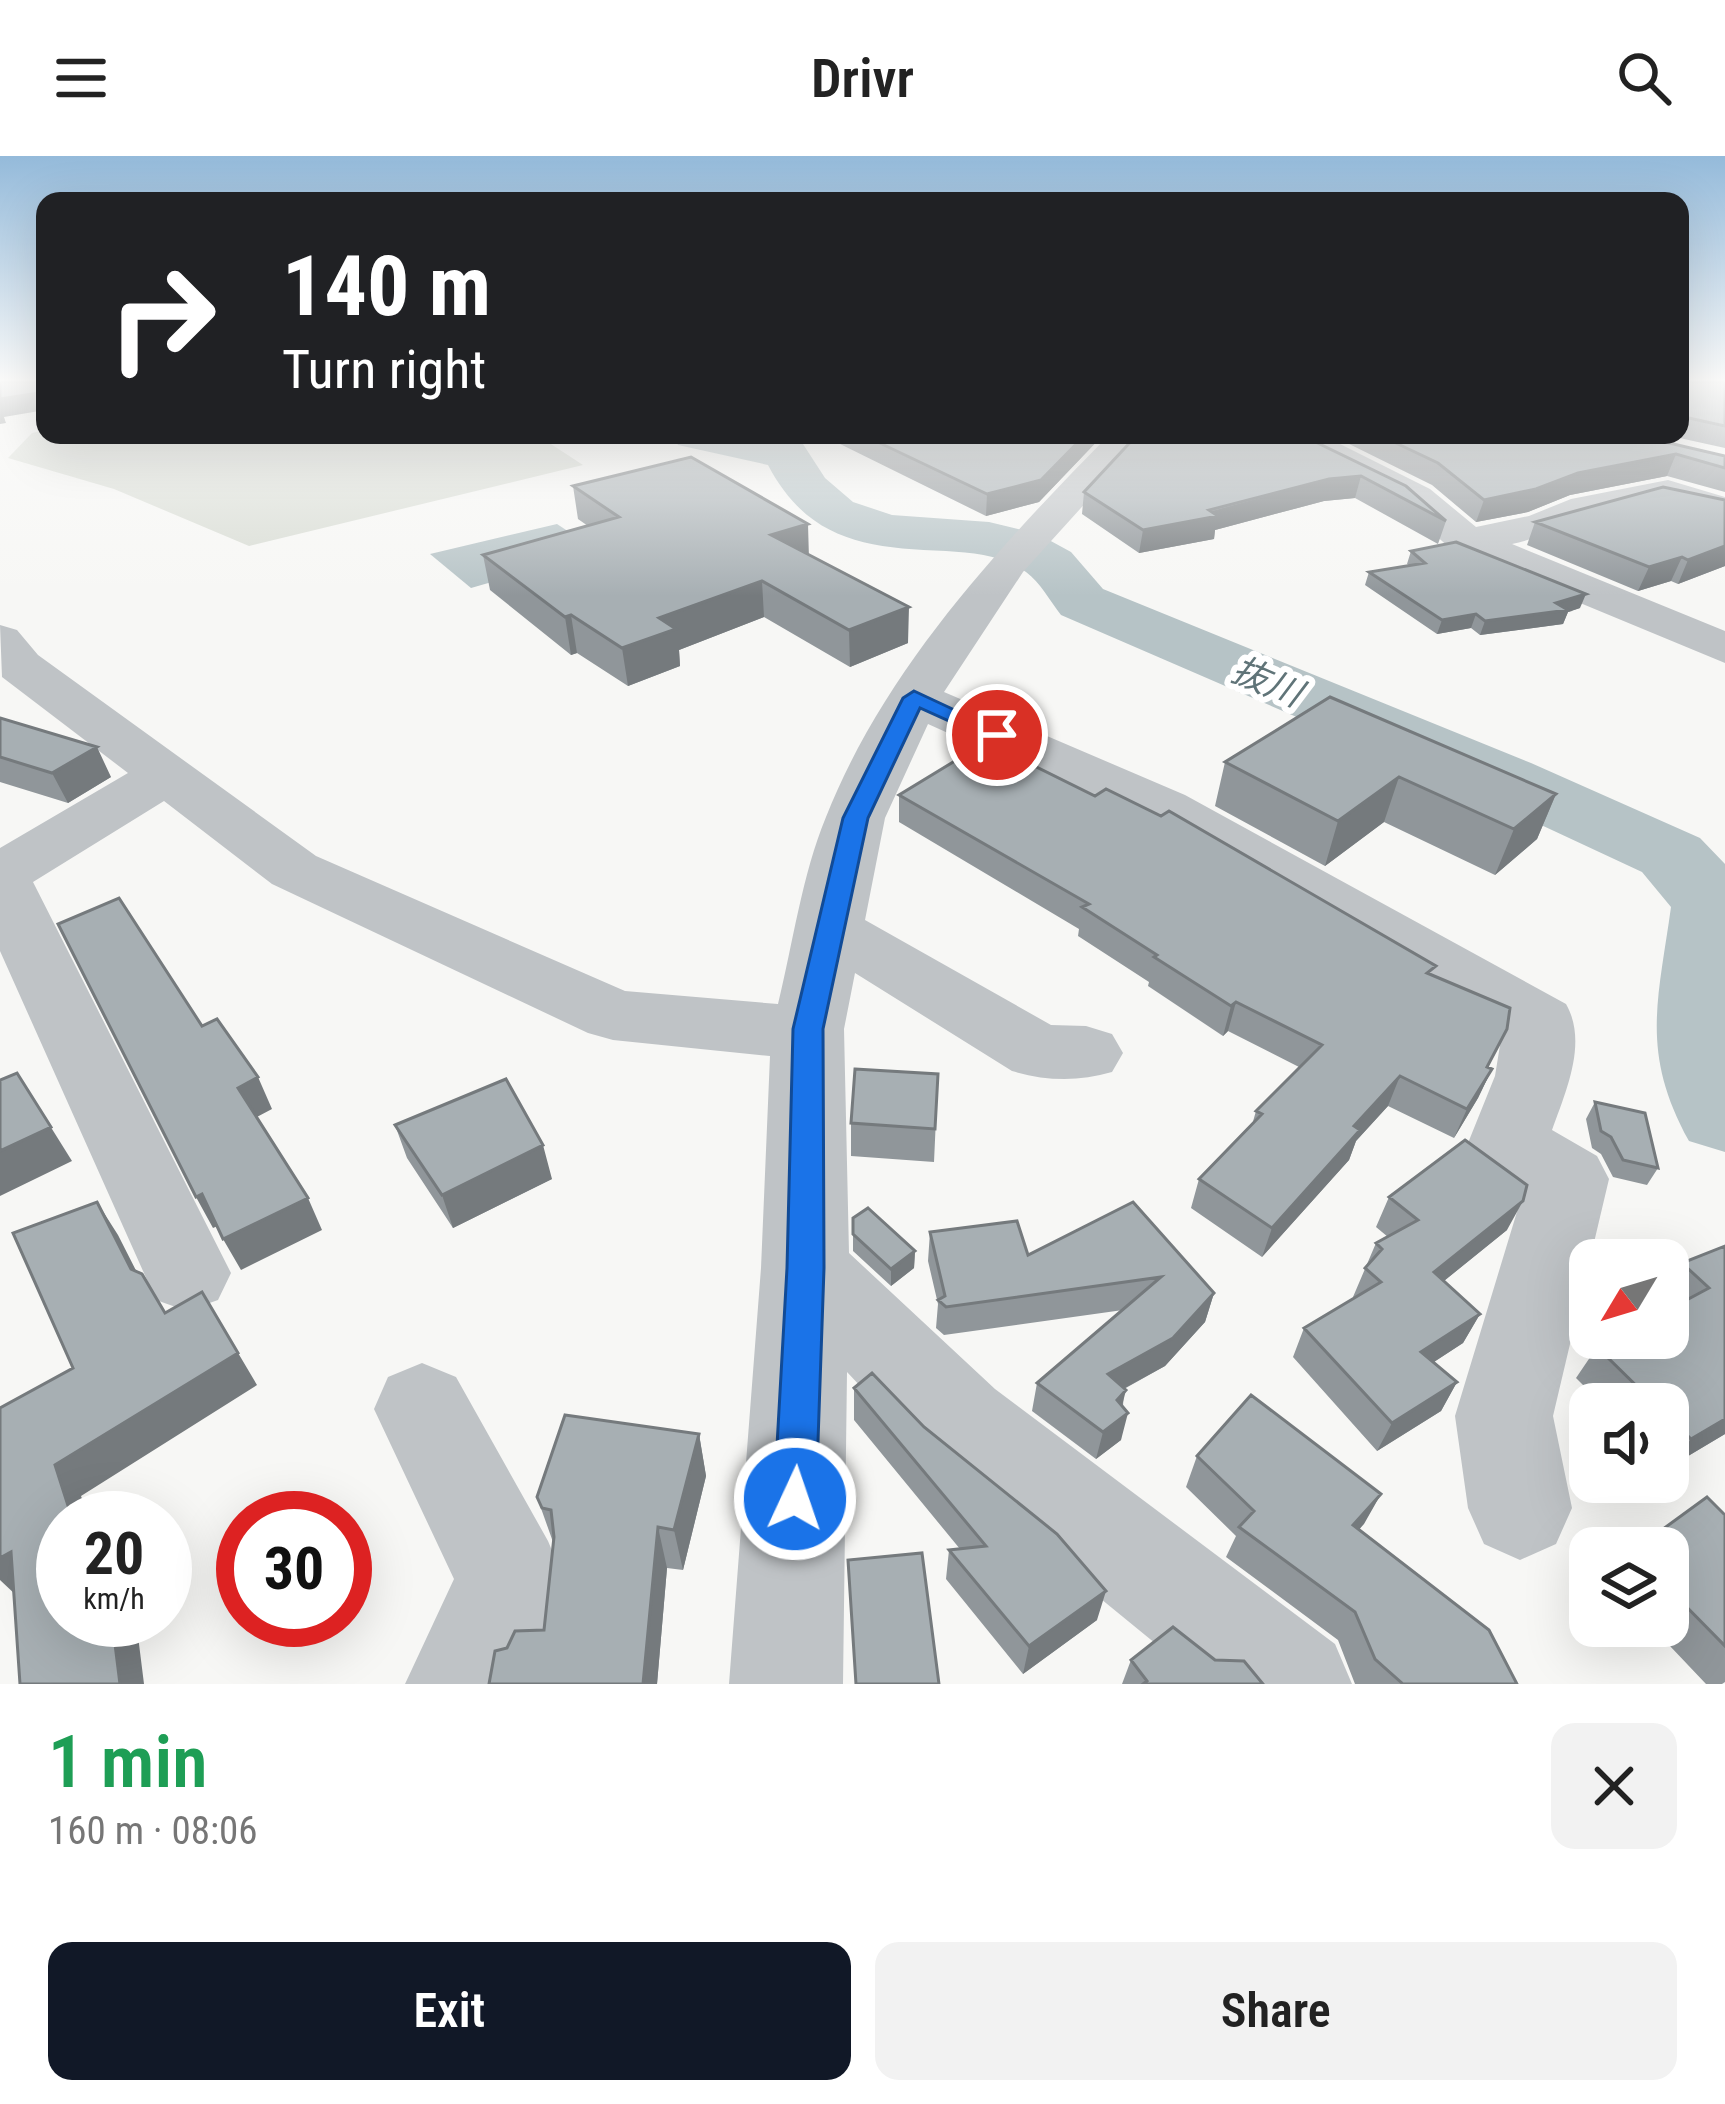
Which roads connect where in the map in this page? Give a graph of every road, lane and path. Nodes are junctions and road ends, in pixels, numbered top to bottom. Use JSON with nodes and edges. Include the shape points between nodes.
{"nodes":[{"id":1,"x":1112,"y":453,"type":"edge"},
{"id":2,"x":1330,"y":453,"type":"edge"},
{"id":3,"x":1725,"y":510,"type":"edge"},
{"id":4,"x":1468,"y":541,"type":"junction"},
{"id":5,"x":1725,"y":597,"type":"edge"},
{"id":6,"x":1669,"y":623,"type":"junction"},
{"id":7,"x":1725,"y":648,"type":"edge"},
{"id":8,"x":7,"y":663,"type":"edge"},
{"id":9,"x":914,"y":698,"type":"junction"},
{"id":10,"x":166,"y":776,"type":"junction"},
{"id":11,"x":0,"y":877,"type":"edge"},
{"id":12,"x":830,"y":928,"type":"junction"},
{"id":13,"x":808,"y":1029,"type":"junction"},
{"id":14,"x":1086,"y":1053,"type":"dead end"},
{"id":15,"x":806,"y":1268,"type":"junction"},
{"id":16,"x":187,"y":1274,"type":"dead end"},
{"id":17,"x":422,"y":1409,"type":"dead end"},
{"id":18,"x":1520,"y":1508,"type":"dead end"},
{"id":19,"x":462,"y":1684,"type":"edge"},
{"id":20,"x":786,"y":1684,"type":"edge"},
{"id":21,"x":1294,"y":1684,"type":"edge"}],
"edges":[{"from":1,"to":9,"type":"street","via":[[1021,549]]},
{"from":2,"to":4,"type":"street","via":[[1416,497]]},
{"from":3,"to":4,"type":"street","via":[[1668,492]]},
{"from":4,"to":6,"type":"street"},
{"from":5,"to":6,"type":"street"},
{"from":6,"to":7,"type":"street"},
{"from":8,"to":10,"type":"street"},
{"from":9,"to":12,"type":"street","via":[[855,818]]},
{"from":9,"to":18,"type":"street","via":[[1164,808],[1540,1022],[1533,1076],[1508,1143],[1568,1179],[1504,1416]]},
{"from":10,"to":11,"type":"street"},
{"from":10,"to":13,"type":"street","via":[[294,871],[614,1015],[748,1031]]},
{"from":11,"to":16,"type":"street"},
{"from":12,"to":13,"type":"street"},
{"from":12,"to":14,"type":"street","via":[[1038,1052]]},
{"from":13,"to":15,"type":"street"},
{"from":15,"to":20,"type":"street"},
{"from":15,"to":21,"type":"street","via":[[960,1422]]},
{"from":17,"to":19,"type":"street","via":[[510,1579]]}]}
